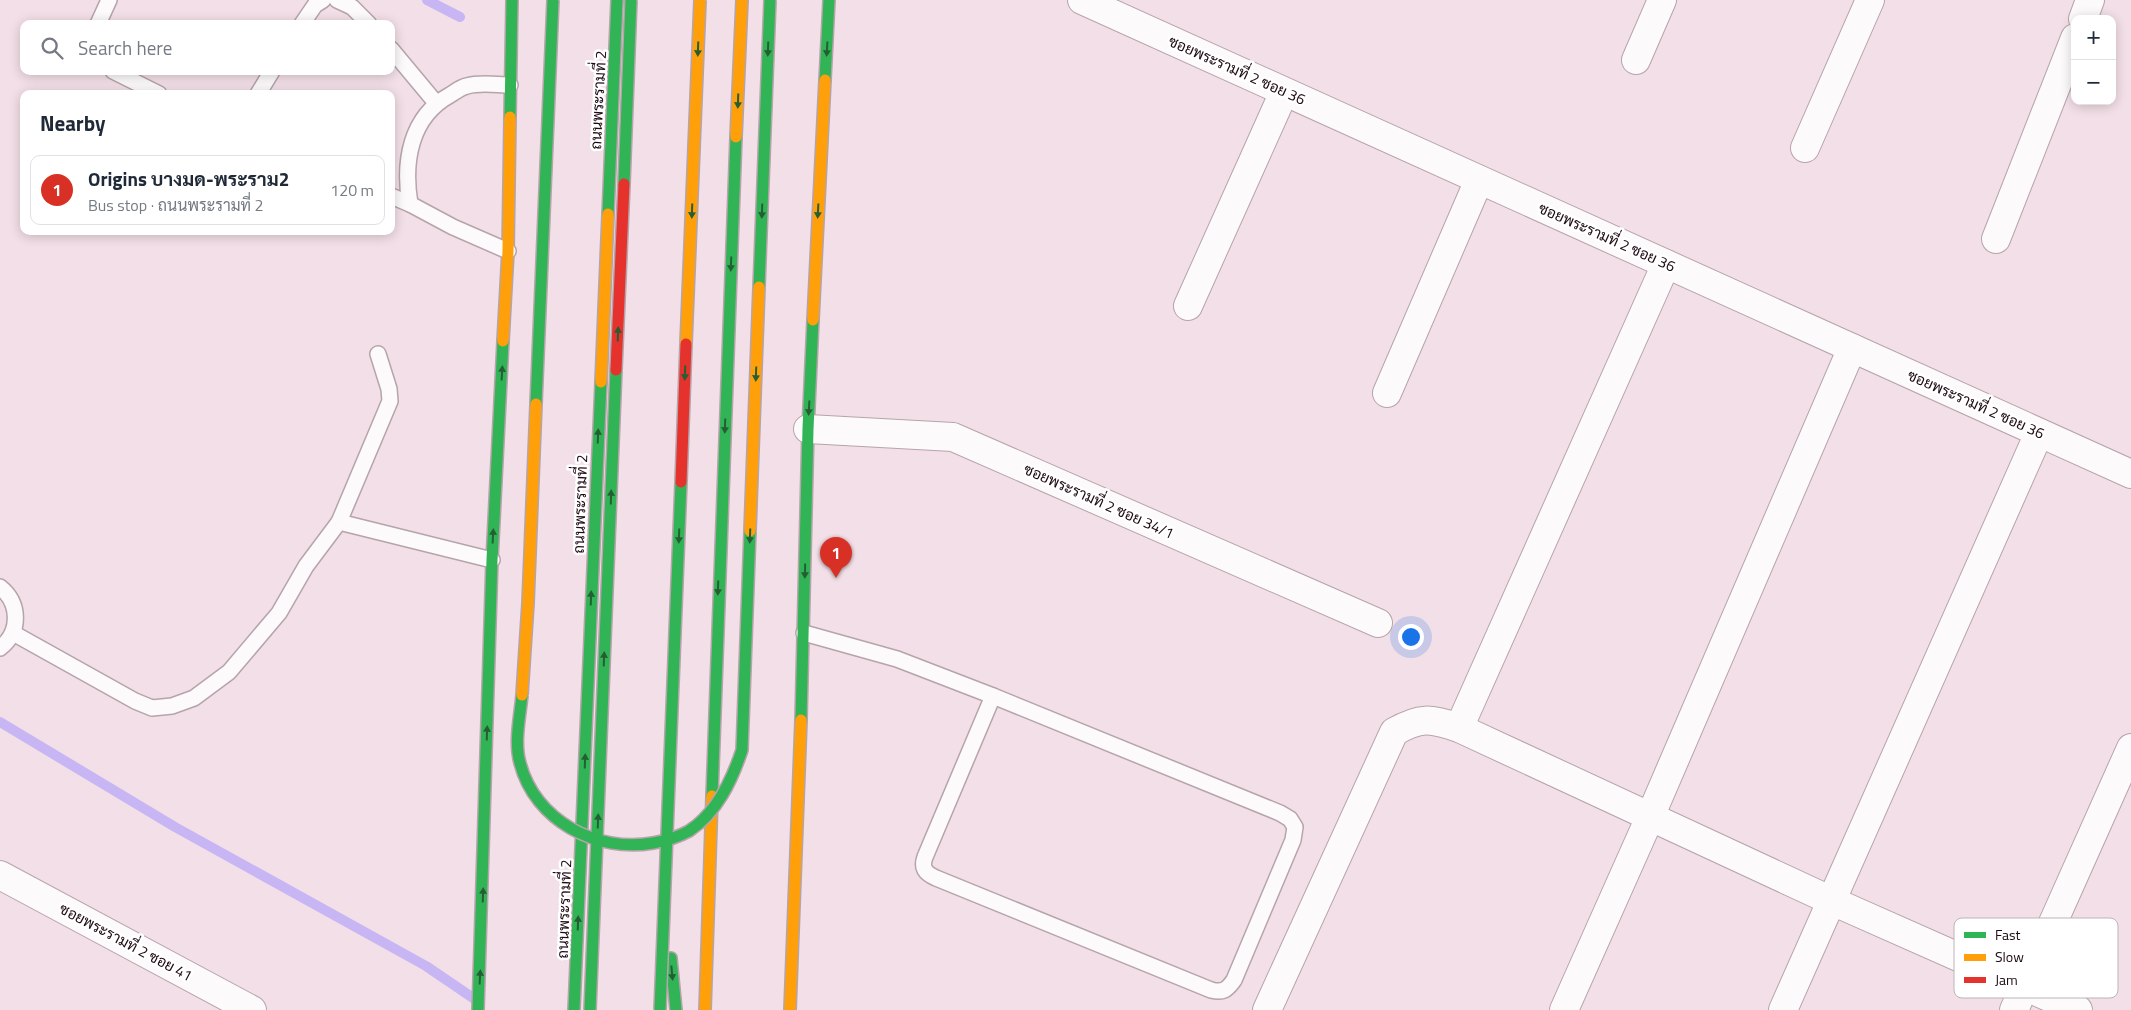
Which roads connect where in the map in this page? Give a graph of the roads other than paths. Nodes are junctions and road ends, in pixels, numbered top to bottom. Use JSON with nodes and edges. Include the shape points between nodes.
{"nodes":[{"id":1,"x":108,"y":0,"type":"edge"},
{"id":2,"x":323,"y":0,"type":"edge"},
{"id":3,"x":337,"y":0,"type":"edge"},
{"id":4,"x":512,"y":0,"type":"edge"},
{"id":5,"x":553,"y":0,"type":"edge"},
{"id":6,"x":617,"y":0,"type":"edge"},
{"id":7,"x":631,"y":0,"type":"edge"},
{"id":8,"x":700,"y":0,"type":"edge"},
{"id":9,"x":742,"y":0,"type":"edge"},
{"id":10,"x":770,"y":0,"type":"edge"},
{"id":11,"x":829,"y":0,"type":"edge"},
{"id":12,"x":1082,"y":0,"type":"edge"},
{"id":13,"x":1662,"y":0,"type":"edge"},
{"id":14,"x":1870,"y":0,"type":"edge"},
{"id":15,"x":2090,"y":0,"type":"edge"},
{"id":16,"x":2084,"y":15,"type":"edge"},
{"id":17,"x":100,"y":20,"type":"edge"},
{"id":18,"x":305,"y":20,"type":"edge"},
{"id":19,"x":365,"y":20,"type":"edge"},
{"id":20,"x":2071,"y":48,"type":"edge"},
{"id":21,"x":395,"y":54,"type":"edge"},
{"id":22,"x":1636,"y":60,"type":"dead end"},
{"id":23,"x":121,"y":75,"type":"edge"},
{"id":24,"x":270,"y":75,"type":"edge"},
{"id":25,"x":510,"y":85,"type":"junction"},
{"id":26,"x":152,"y":90,"type":"edge"},
{"id":27,"x":260,"y":90,"type":"edge"},
{"id":28,"x":1284,"y":92,"type":"junction"},
{"id":29,"x":436,"y":103,"type":"junction"},
{"id":30,"x":1805,"y":148,"type":"dead end"},
{"id":31,"x":1479,"y":180,"type":"junction"},
{"id":32,"x":395,"y":198,"type":"edge"},
{"id":33,"x":410,"y":204,"type":"junction"},
{"id":34,"x":1996,"y":239,"type":"dead end"},
{"id":35,"x":508,"y":251,"type":"junction"},
{"id":36,"x":1666,"y":264,"type":"junction"},
{"id":37,"x":1188,"y":306,"type":"dead end"},
{"id":38,"x":1852,"y":348,"type":"junction"},
{"id":39,"x":378,"y":354,"type":"dead end"},
{"id":40,"x":1387,"y":393,"type":"dead end"},
{"id":41,"x":808,"y":429,"type":"junction"},
{"id":42,"x":2039,"y":432,"type":"junction"},
{"id":43,"x":2131,"y":474,"type":"edge"},
{"id":44,"x":338,"y":522,"type":"junction"},
{"id":45,"x":492,"y":560,"type":"junction"},
{"id":46,"x":0,"y":587,"type":"edge"},
{"id":47,"x":1378,"y":623,"type":"dead end"},
{"id":48,"x":13,"y":633,"type":"junction"},
{"id":49,"x":804,"y":633,"type":"junction"},
{"id":50,"x":0,"y":648,"type":"edge"},
{"id":51,"x":993,"y":696,"type":"junction"},
{"id":52,"x":1459,"y":728,"type":"junction"},
{"id":53,"x":2131,"y":748,"type":"edge"},
{"id":54,"x":1650,"y":817,"type":"junction"},
{"id":55,"x":0,"y":875,"type":"edge"},
{"id":56,"x":595,"y":887,"type":"junction"},
{"id":57,"x":665,"y":889,"type":"junction"},
{"id":58,"x":1832,"y":901,"type":"junction"},
{"id":59,"x":2056,"y":918,"type":"edge"},
{"id":60,"x":1954,"y":964,"type":"edge"},
{"id":61,"x":2020,"y":998,"type":"edge"},
{"id":62,"x":574,"y":1009,"type":"edge"},
{"id":63,"x":791,"y":1009,"type":"edge"},
{"id":64,"x":252,"y":1010,"type":"edge"},
{"id":65,"x":478,"y":1010,"type":"edge"},
{"id":66,"x":590,"y":1010,"type":"edge"},
{"id":67,"x":660,"y":1010,"type":"edge"},
{"id":68,"x":676,"y":1010,"type":"edge"},
{"id":69,"x":705,"y":1010,"type":"edge"},
{"id":70,"x":1267,"y":1010,"type":"edge"},
{"id":71,"x":1564,"y":1010,"type":"edge"},
{"id":72,"x":1783,"y":1010,"type":"edge"},
{"id":73,"x":2078,"y":1010,"type":"edge"}],
"edges":[{"from":1,"to":17,"type":"lane"},
{"from":2,"to":18,"type":"lane"},
{"from":3,"to":19,"type":"lane","via":[[352,7]]},
{"from":4,"to":25,"type":"main road"},
{"from":10,"to":5,"type":"main road","one_way":true,"bridge":true,"via":[[742,750],[724,795],[702,819],[681,835],[654,844],[630,846],[603,843],[564,824],[543,806],[526,780],[518,754],[527,628]]},
{"from":62,"to":6,"type":"main road","name":"ถนนพระรามที่ 2","one_way":true},
{"from":56,"to":7,"type":"main road","one_way":true,"bridge":true},
{"from":8,"to":57,"type":"main road","one_way":true,"bridge":true},
{"from":9,"to":69,"type":"main road","one_way":true},
{"from":11,"to":41,"type":"main road","one_way":true},
{"from":12,"to":28,"type":"street","name":"ซอยพระรามที่ 2 ซอย 36"},
{"from":13,"to":22,"type":"street"},
{"from":14,"to":30,"type":"street"},
{"from":15,"to":16,"type":"street"},
{"from":20,"to":34,"type":"street"},
{"from":21,"to":29,"type":"lane"},
{"from":23,"to":26,"type":"lane"},
{"from":24,"to":27,"type":"lane"},
{"from":25,"to":29,"type":"lane","via":[[467,86]]},
{"from":25,"to":35,"type":"main road"},
{"from":28,"to":31,"type":"street","name":"ซอยพระรามที่ 2 ซอย 36"},
{"from":28,"to":37,"type":"street"},
{"from":29,"to":33,"type":"lane","via":[[415,135],[407,162]]},
{"from":31,"to":36,"type":"street","name":"ซอยพระรามที่ 2 ซอย 36"},
{"from":31,"to":40,"type":"street"},
{"from":32,"to":33,"type":"lane"},
{"from":33,"to":35,"type":"lane"},
{"from":45,"to":35,"type":"main road","one_way":true},
{"from":36,"to":38,"type":"street","name":"ซอยพระรามที่ 2 ซอย 36"},
{"from":36,"to":52,"type":"street"},
{"from":38,"to":42,"type":"street","name":"ซอยพระรามที่ 2 ซอย 36"},
{"from":38,"to":54,"type":"street"},
{"from":39,"to":44,"type":"lane","via":[[390,401]]},
{"from":41,"to":47,"type":"street","name":"ซอยพระรามที่ 2 ซอย 34/1","via":[[953,437]]},
{"from":41,"to":49,"type":"main road","one_way":true},
{"from":42,"to":43,"type":"street","name":"ซอยพระรามที่ 2 ซอย 36"},
{"from":42,"to":58,"type":"street"},
{"from":44,"to":45,"type":"lane"},
{"from":44,"to":48,"type":"lane","via":[[278,613],[229,672],[194,698],[172,706],[152,708],[122,695]]},
{"from":65,"to":45,"type":"main road","one_way":true},
{"from":46,"to":48,"type":"lane","via":[[15,608]]},
{"from":48,"to":50,"type":"lane"},
{"from":49,"to":51,"type":"lane","via":[[897,659]]},
{"from":49,"to":63,"type":"main road"},
{"from":51,"to":51,"type":"lane","via":[[1280,813],[1296,827],[1234,980],[1226,990],[1211,990],[924,871],[925,857]]},
{"from":52,"to":54,"type":"street"},
{"from":52,"to":70,"type":"street","via":[[1435,720],[1410,722],[1394,732]]},
{"from":53,"to":59,"type":"street"},
{"from":54,"to":58,"type":"street"},
{"from":54,"to":71,"type":"street"},
{"from":55,"to":64,"type":"street","name":"ซอยพระรามที่ 2 ซอย 41"},
{"from":56,"to":62,"type":"main road","bridge":true},
{"from":56,"to":66,"type":"main road","bridge":true},
{"from":57,"to":67,"type":"main road","bridge":true},
{"from":57,"to":68,"type":"main road","one_way":true,"bridge":true},
{"from":58,"to":60,"type":"street"},
{"from":58,"to":72,"type":"street"},
{"from":61,"to":73,"type":"street"}]}
